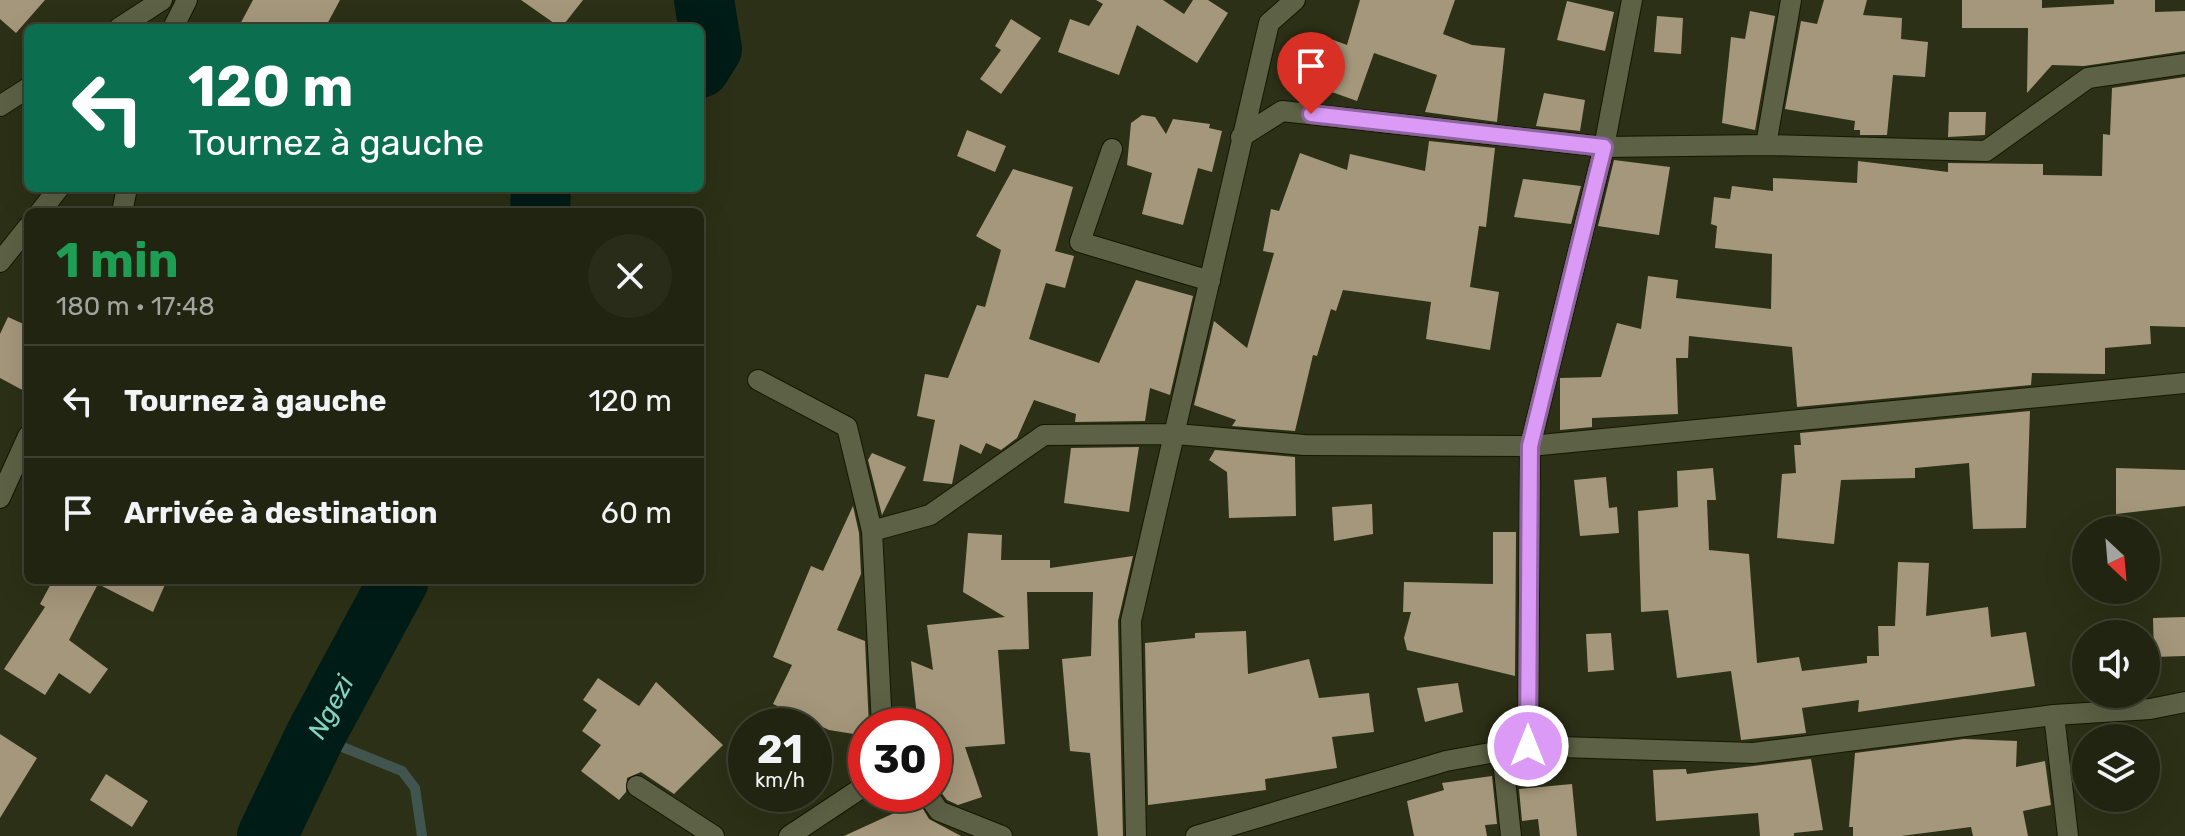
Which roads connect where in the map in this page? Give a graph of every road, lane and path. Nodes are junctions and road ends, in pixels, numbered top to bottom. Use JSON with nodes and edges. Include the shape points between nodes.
{"nodes":[{"id":1,"x":162,"y":0,"type":"edge"},
{"id":2,"x":187,"y":0,"type":"edge"},
{"id":3,"x":1295,"y":0,"type":"edge"},
{"id":4,"x":1632,"y":0,"type":"edge"},
{"id":5,"x":1791,"y":0,"type":"edge"},
{"id":6,"x":125,"y":24,"type":"edge"},
{"id":7,"x":175,"y":24,"type":"edge"},
{"id":8,"x":2185,"y":64,"type":"edge"},
{"id":9,"x":24,"y":91,"type":"edge"},
{"id":10,"x":0,"y":106,"type":"edge"},
{"id":11,"x":1241,"y":137,"type":"junction"},
{"id":12,"x":1766,"y":145,"type":"junction"},
{"id":13,"x":1604,"y":147,"type":"junction"},
{"id":14,"x":1112,"y":149,"type":"dead end"},
{"id":15,"x":56,"y":192,"type":"edge"},
{"id":16,"x":43,"y":208,"type":"edge"},
{"id":17,"x":24,"y":232,"type":"edge"},
{"id":18,"x":0,"y":262,"type":"edge"},
{"id":19,"x":1210,"y":281,"type":"junction"},
{"id":20,"x":758,"y":380,"type":"dead end"},
{"id":21,"x":2185,"y":383,"type":"edge"},
{"id":22,"x":1176,"y":434,"type":"junction"},
{"id":23,"x":24,"y":445,"type":"edge"},
{"id":24,"x":1530,"y":446,"type":"junction"},
{"id":25,"x":0,"y":498,"type":"edge"},
{"id":26,"x":872,"y":531,"type":"junction"},
{"id":27,"x":2185,"y":702,"type":"edge"},
{"id":28,"x":881,"y":708,"type":"edge"},
{"id":29,"x":2054,"y":715,"type":"junction"},
{"id":30,"x":1528,"y":746,"type":"junction"},
{"id":31,"x":1502,"y":751,"type":"junction"},
{"id":32,"x":637,"y":786,"type":"dead end"},
{"id":33,"x":848,"y":797,"type":"edge"},
{"id":34,"x":942,"y":812,"type":"edge"},
{"id":35,"x":714,"y":836,"type":"edge"},
{"id":36,"x":789,"y":836,"type":"edge"},
{"id":37,"x":1002,"y":836,"type":"edge"},
{"id":38,"x":1136,"y":836,"type":"edge"},
{"id":39,"x":1196,"y":836,"type":"edge"},
{"id":40,"x":1511,"y":836,"type":"edge"},
{"id":41,"x":2068,"y":836,"type":"edge"}],
"edges":[{"from":1,"to":6,"type":"street"},
{"from":2,"to":7,"type":"street"},
{"from":3,"to":11,"type":"street","via":[[1269,23]]},
{"from":4,"to":13,"type":"street"},
{"from":5,"to":12,"type":"street"},
{"from":8,"to":12,"type":"street","via":[[2088,78],[1986,151]]},
{"from":9,"to":10,"type":"street"},
{"from":11,"to":13,"type":"street","via":[[1282,111]]},
{"from":11,"to":19,"type":"street"},
{"from":12,"to":13,"type":"street"},
{"from":13,"to":24,"type":"street"},
{"from":14,"to":19,"type":"street","via":[[1080,242]]},
{"from":15,"to":16,"type":"street"},
{"from":17,"to":18,"type":"street"},
{"from":19,"to":22,"type":"street"},
{"from":20,"to":26,"type":"street","via":[[847,427]]},
{"from":21,"to":24,"type":"street"},
{"from":22,"to":24,"type":"street","via":[[1304,445]]},
{"from":22,"to":26,"type":"street","via":[[1044,435],[930,515]]},
{"from":22,"to":38,"type":"street","via":[[1131,621]]},
{"from":23,"to":25,"type":"street"},
{"from":24,"to":30,"type":"street"},
{"from":26,"to":28,"type":"street"},
{"from":27,"to":29,"type":"street"},
{"from":29,"to":30,"type":"street","via":[[1753,753]]},
{"from":29,"to":41,"type":"street"},
{"from":30,"to":31,"type":"street"},
{"from":31,"to":39,"type":"street","via":[[1446,761]]},
{"from":31,"to":40,"type":"street"},
{"from":32,"to":35,"type":"street"},
{"from":33,"to":36,"type":"street"},
{"from":34,"to":37,"type":"street"}]}
